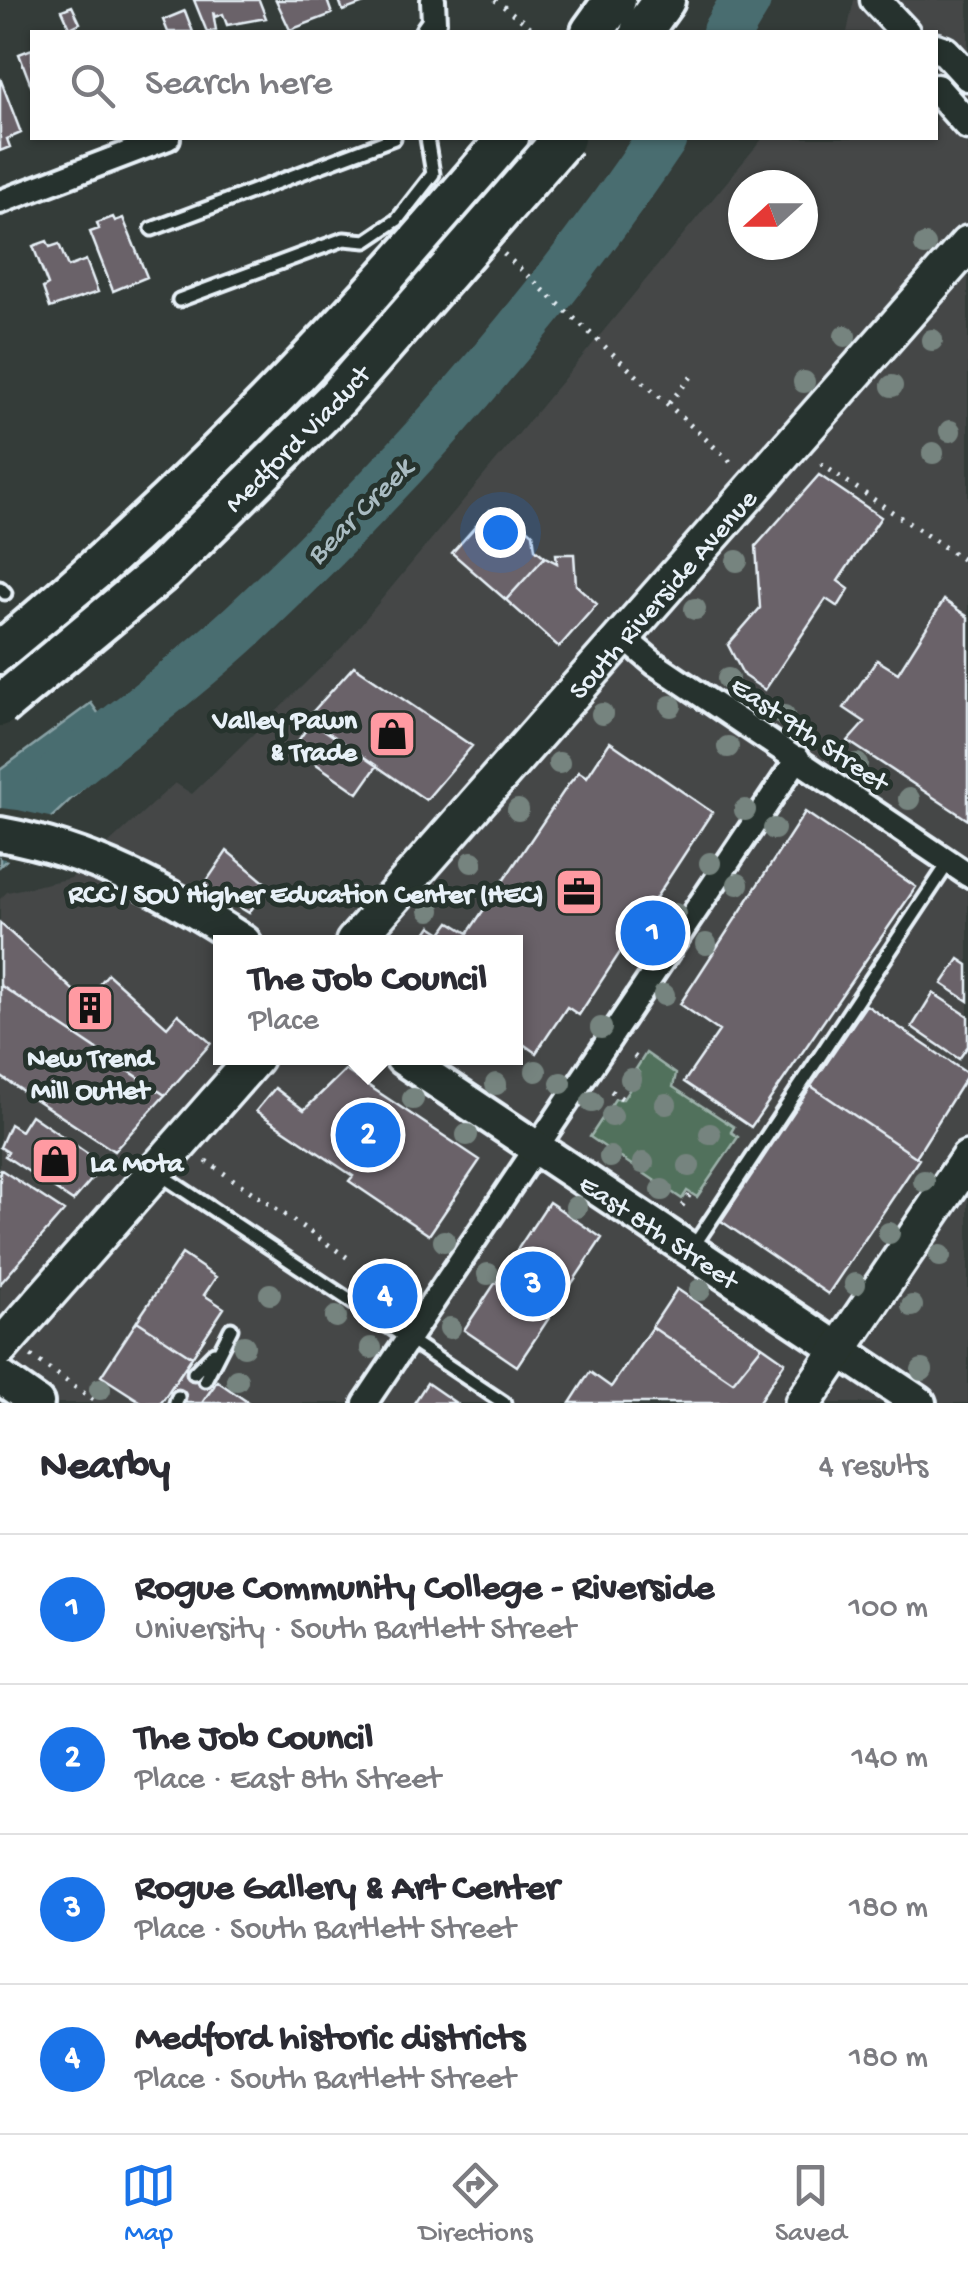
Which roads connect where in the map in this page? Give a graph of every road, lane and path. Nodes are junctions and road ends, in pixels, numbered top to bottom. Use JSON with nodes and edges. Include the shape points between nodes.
{"nodes":[{"id":1,"x":495,"y":0,"type":"edge"},
{"id":2,"x":615,"y":0,"type":"edge"},
{"id":3,"x":664,"y":0,"type":"edge"},
{"id":4,"x":534,"y":30,"type":"edge"},
{"id":5,"x":593,"y":30,"type":"edge"},
{"id":6,"x":642,"y":30,"type":"edge"},
{"id":7,"x":938,"y":49,"type":"edge"},
{"id":8,"x":968,"y":76,"type":"edge"},
{"id":9,"x":938,"y":91,"type":"edge"},
{"id":10,"x":968,"y":124,"type":"edge"},
{"id":11,"x":163,"y":140,"type":"edge"},
{"id":12,"x":389,"y":140,"type":"edge"},
{"id":13,"x":427,"y":140,"type":"edge"},
{"id":14,"x":506,"y":140,"type":"edge"},
{"id":15,"x":562,"y":140,"type":"edge"},
{"id":16,"x":0,"y":202,"type":"edge"},
{"id":17,"x":152,"y":229,"type":"dead end"},
{"id":18,"x":968,"y":244,"type":"edge"},
{"id":19,"x":493,"y":245,"type":"dead end"},
{"id":20,"x":179,"y":300,"type":"dead end"},
{"id":21,"x":691,"y":376,"type":"dead end"},
{"id":22,"x":669,"y":403,"type":"junction"},
{"id":23,"x":822,"y":464,"type":"dead end"},
{"id":24,"x":756,"y":486,"type":"junction"},
{"id":25,"x":968,"y":562,"type":"edge"},
{"id":26,"x":623,"y":636,"type":"junction"},
{"id":27,"x":0,"y":653,"type":"edge"},
{"id":28,"x":0,"y":706,"type":"edge"},
{"id":29,"x":798,"y":758,"type":"junction"},
{"id":30,"x":0,"y":834,"type":"edge"},
{"id":31,"x":958,"y":868,"type":"edge"},
{"id":32,"x":233,"y":935,"type":"edge"},
{"id":33,"x":360,"y":935,"type":"edge"},
{"id":34,"x":634,"y":1056,"type":"dead end"},
{"id":35,"x":642,"y":1061,"type":"dead end"},
{"id":36,"x":249,"y":1065,"type":"edge"},
{"id":37,"x":412,"y":1065,"type":"edge"},
{"id":38,"x":611,"y":1090,"type":"dead end"},
{"id":39,"x":624,"y":1099,"type":"dead end"},
{"id":40,"x":536,"y":1148,"type":"junction"},
{"id":41,"x":968,"y":1159,"type":"edge"},
{"id":42,"x":206,"y":1161,"type":"dead end"},
{"id":43,"x":156,"y":1172,"type":"junction"},
{"id":44,"x":691,"y":1193,"type":"dead end"},
{"id":45,"x":682,"y":1206,"type":"dead end"},
{"id":46,"x":691,"y":1251,"type":"junction"},
{"id":47,"x":351,"y":1260,"type":"dead end"},
{"id":48,"x":231,"y":1329,"type":"dead end"},
{"id":49,"x":409,"y":1338,"type":"junction"},
{"id":50,"x":0,"y":1348,"type":"edge"},
{"id":51,"x":840,"y":1349,"type":"junction"},
{"id":52,"x":44,"y":1366,"type":"dead end"},
{"id":53,"x":200,"y":1376,"type":"dead end"},
{"id":54,"x":0,"y":1377,"type":"edge"},
{"id":55,"x":37,"y":1403,"type":"edge"},
{"id":56,"x":98,"y":1403,"type":"edge"},
{"id":57,"x":365,"y":1403,"type":"edge"},
{"id":58,"x":504,"y":1403,"type":"edge"},
{"id":59,"x":804,"y":1403,"type":"edge"},
{"id":60,"x":919,"y":1403,"type":"edge"}],
"edges":[{"from":1,"to":4,"type":"path"},
{"from":2,"to":5,"type":"highway"},
{"from":3,"to":6,"type":"highway"},
{"from":7,"to":8,"type":"street"},
{"from":9,"to":10,"type":"street"},
{"from":11,"to":16,"type":"street"},
{"from":12,"to":17,"type":"lane"},
{"from":13,"to":20,"type":"lane","via":[[433,174],[397,220],[366,241],[344,239]]},
{"from":14,"to":27,"type":"highway","name":"Medford Viaduct","via":[[309,366],[197,478]]},
{"from":15,"to":28,"type":"highway","name":"Medford Viaduct","bridge":true,"via":[[337,398],[162,571]]},
{"from":18,"to":24,"type":"main road","name":"South Riverside Avenue"},
{"from":19,"to":22,"type":"path"},
{"from":21,"to":22,"type":"path"},
{"from":22,"to":24,"type":"path"},
{"from":23,"to":25,"type":"path"},
{"from":24,"to":26,"type":"main road","name":"South Riverside Avenue"},
{"from":26,"to":29,"type":"street","name":"East 9th Street"},
{"from":26,"to":33,"type":"main road","name":"South Riverside Avenue"},
{"from":29,"to":31,"type":"street","name":"East 9th Street"},
{"from":29,"to":40,"type":"street"},
{"from":30,"to":32,"type":"main road","via":[[97,859],[158,887]]},
{"from":31,"to":46,"type":"lane"},
{"from":34,"to":35,"type":"path"},
{"from":36,"to":43,"type":"main road"},
{"from":37,"to":40,"type":"main road","name":"East 8th Street"},
{"from":38,"to":39,"type":"path"},
{"from":40,"to":46,"type":"main road","name":"East 8th Street"},
{"from":40,"to":49,"type":"street"},
{"from":41,"to":51,"type":"main road"},
{"from":42,"to":47,"type":"path"},
{"from":43,"to":49,"type":"lane"},
{"from":43,"to":50,"type":"main road"},
{"from":44,"to":45,"type":"path"},
{"from":46,"to":51,"type":"main road","name":"East 8th Street"},
{"from":48,"to":53,"type":"lane"},
{"from":49,"to":57,"type":"street"},
{"from":49,"to":58,"type":"lane"},
{"from":51,"to":59,"type":"main road"},
{"from":51,"to":60,"type":"main road","name":"East 8th Street"},
{"from":52,"to":56,"type":"path"},
{"from":54,"to":55,"type":"main road"}]}
